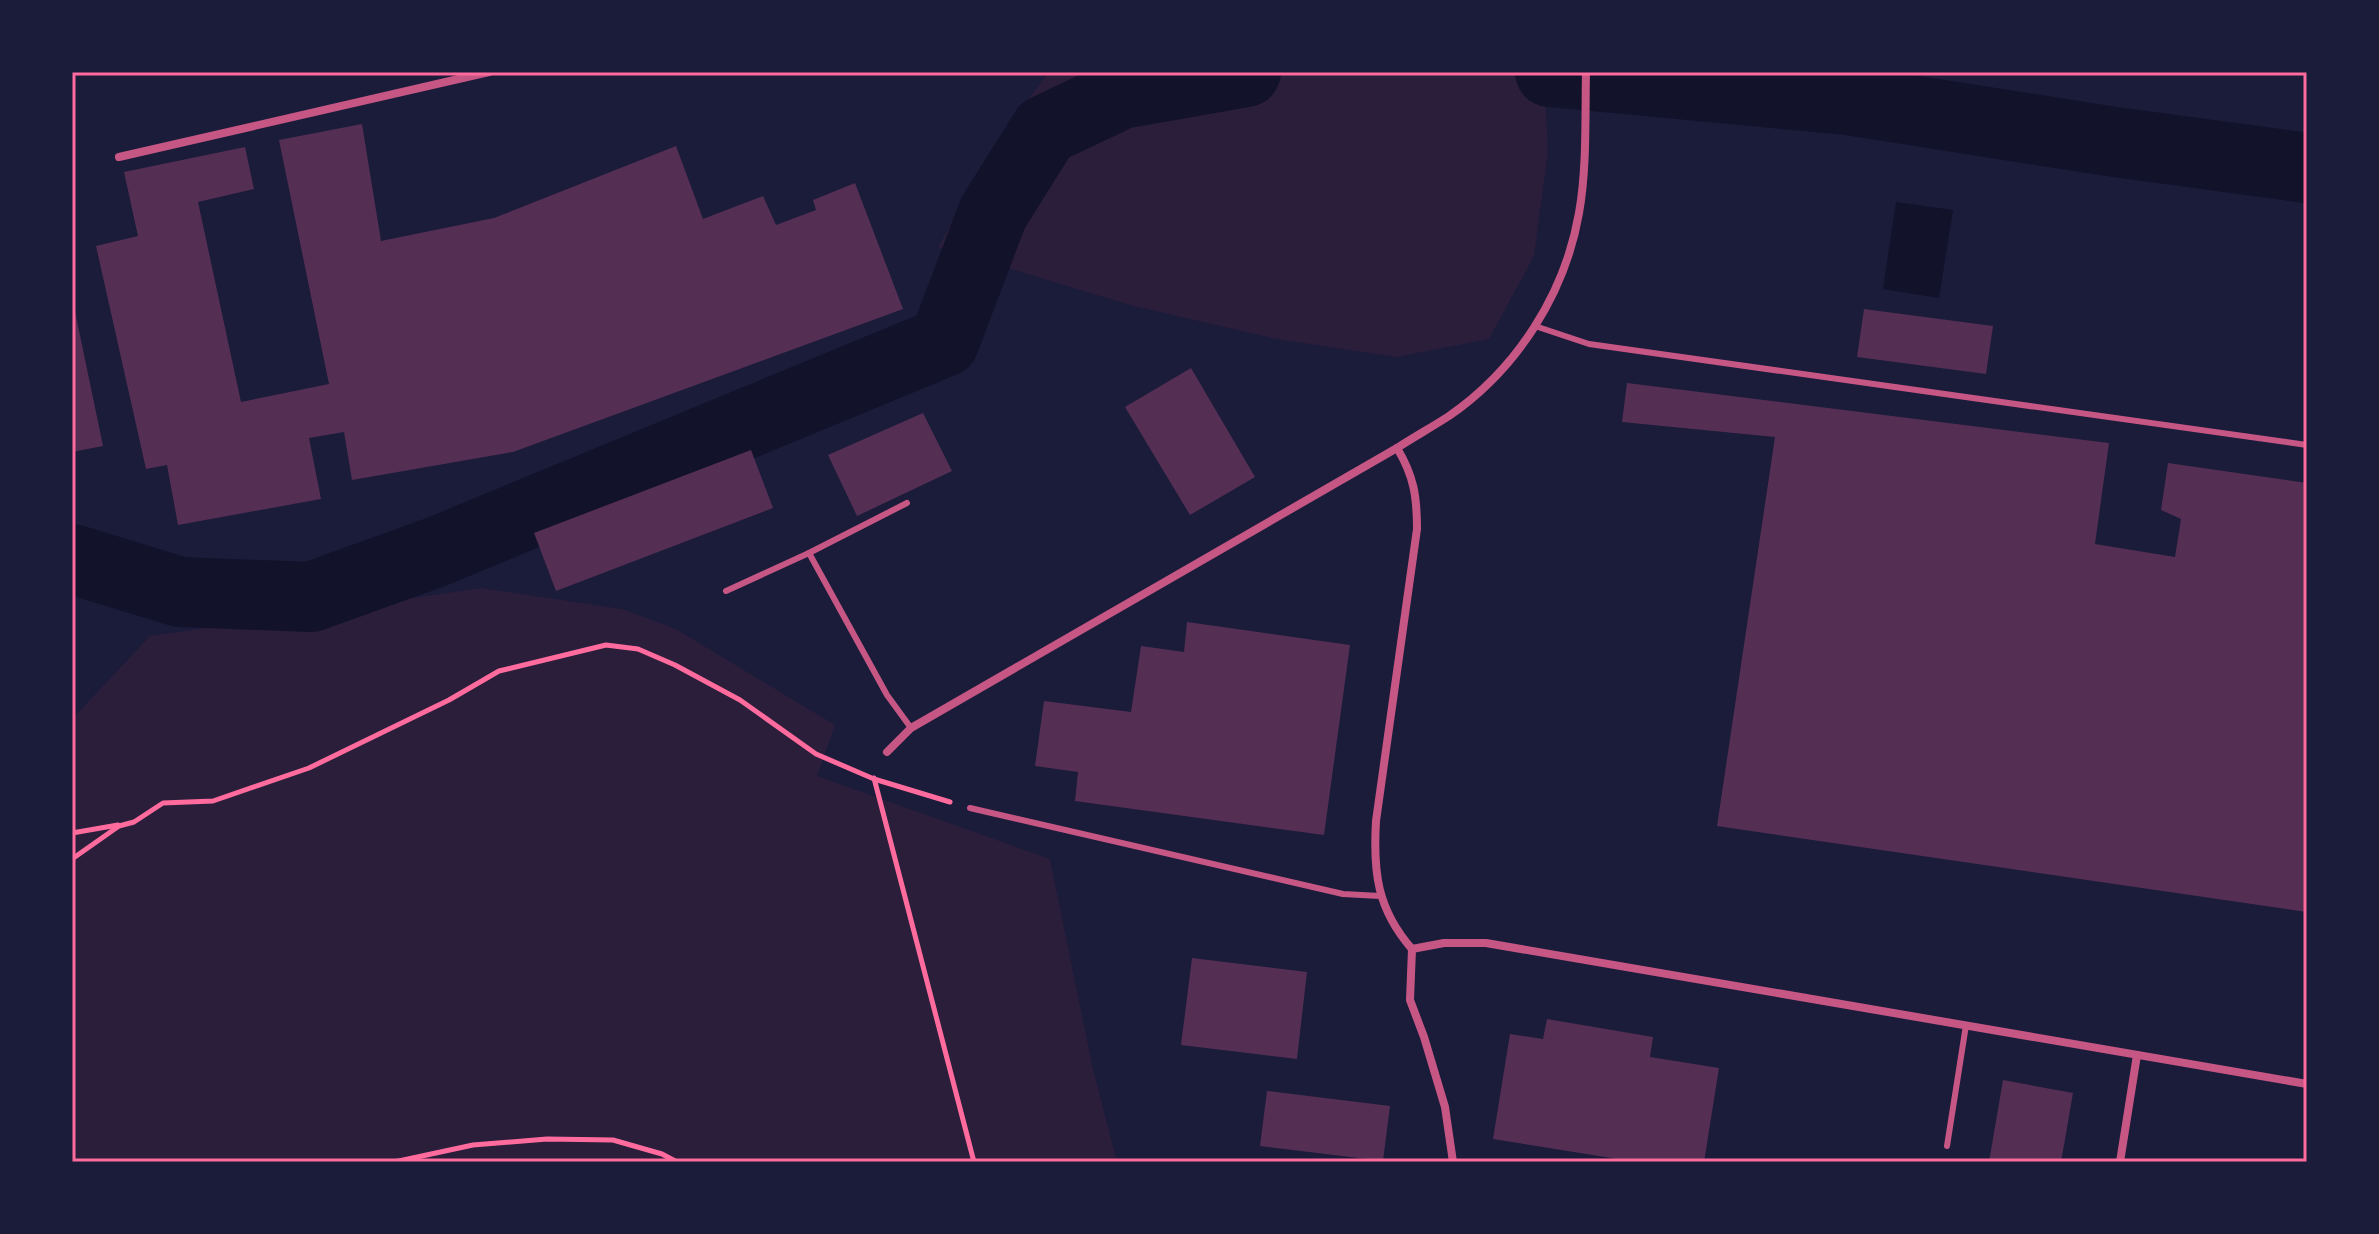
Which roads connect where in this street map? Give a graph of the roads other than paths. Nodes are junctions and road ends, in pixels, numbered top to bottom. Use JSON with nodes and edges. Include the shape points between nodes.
{"nodes":[{"id":1,"x":489,"y":72,"type":"edge"},
{"id":2,"x":1586,"y":72,"type":"edge"},
{"id":3,"x":119,"y":157,"type":"dead end"},
{"id":4,"x":1535,"y":326,"type":"junction"},
{"id":5,"x":2307,"y":445,"type":"edge"},
{"id":6,"x":1397,"y":448,"type":"junction"},
{"id":7,"x":907,"y":503,"type":"dead end"},
{"id":8,"x":809,"y":553,"type":"junction"},
{"id":9,"x":726,"y":591,"type":"dead end"},
{"id":10,"x":911,"y":728,"type":"junction"},
{"id":11,"x":887,"y":752,"type":"dead end"},
{"id":12,"x":970,"y":808,"type":"road end"},
{"id":13,"x":1380,"y":896,"type":"junction"},
{"id":14,"x":1412,"y":949,"type":"junction"},
{"id":15,"x":1966,"y":1025,"type":"junction"},
{"id":16,"x":2137,"y":1055,"type":"junction"},
{"id":17,"x":2307,"y":1084,"type":"edge"},
{"id":18,"x":1947,"y":1146,"type":"dead end"},
{"id":19,"x":1453,"y":1162,"type":"edge"},
{"id":20,"x":2120,"y":1162,"type":"edge"}],
"edges":[{"from":1,"to":3,"type":"street"},
{"from":2,"to":4,"type":"street","via":[[1579,212],[1556,288]]},
{"from":4,"to":5,"type":"lane","via":[[1589,344]]},
{"from":4,"to":6,"type":"street","via":[[1490,383]]},
{"from":6,"to":10,"type":"street"},
{"from":6,"to":13,"type":"street","via":[[1417,497],[1417,529],[1376,821],[1374,859]]},
{"from":7,"to":8,"type":"lane"},
{"from":8,"to":9,"type":"lane"},
{"from":8,"to":10,"type":"lane","via":[[887,695]]},
{"from":10,"to":11,"type":"street"},
{"from":12,"to":13,"type":"lane","via":[[1343,894]]},
{"from":13,"to":14,"type":"street"},
{"from":14,"to":15,"type":"street","via":[[1486,943]]},
{"from":14,"to":19,"type":"street","via":[[1410,1000],[1445,1107]]},
{"from":15,"to":16,"type":"street"},
{"from":15,"to":18,"type":"lane"},
{"from":16,"to":17,"type":"street"},
{"from":16,"to":20,"type":"street"}]}
